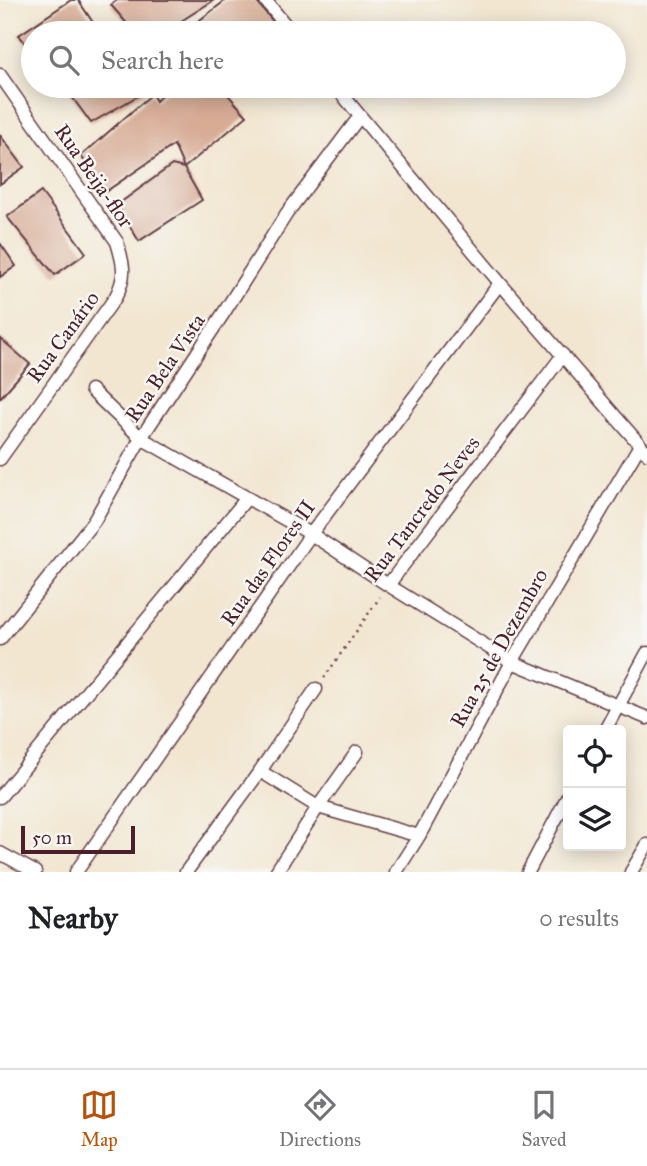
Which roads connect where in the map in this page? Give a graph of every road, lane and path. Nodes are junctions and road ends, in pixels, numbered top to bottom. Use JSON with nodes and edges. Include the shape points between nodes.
{"nodes":[{"id":1,"x":265,"y":0,"type":"edge"},
{"id":2,"x":282,"y":21,"type":"edge"},
{"id":3,"x":0,"y":75,"type":"edge"},
{"id":4,"x":345,"y":98,"type":"edge"},
{"id":5,"x":360,"y":116,"type":"junction"},
{"id":6,"x":124,"y":268,"type":"joint"},
{"id":7,"x":500,"y":283,"type":"junction"},
{"id":8,"x":563,"y":355,"type":"junction"},
{"id":9,"x":91,"y":390,"type":"dead end"},
{"id":10,"x":141,"y":438,"type":"junction"},
{"id":11,"x":644,"y":449,"type":"edge"},
{"id":12,"x":0,"y":459,"type":"edge"},
{"id":13,"x":247,"y":498,"type":"junction"},
{"id":14,"x":311,"y":534,"type":"junction"},
{"id":15,"x":388,"y":585,"type":"junction"},
{"id":16,"x":0,"y":639,"type":"edge"},
{"id":17,"x":647,"y":653,"type":"edge"},
{"id":18,"x":512,"y":662,"type":"junction"},
{"id":19,"x":316,"y":689,"type":"joint"},
{"id":20,"x":619,"y":705,"type":"junction"},
{"id":21,"x":647,"y":718,"type":"edge"},
{"id":22,"x":608,"y":725,"type":"edge"},
{"id":23,"x":357,"y":752,"type":"dead end"},
{"id":24,"x":260,"y":771,"type":"junction"},
{"id":25,"x":0,"y":797,"type":"edge"},
{"id":26,"x":563,"y":806,"type":"edge"},
{"id":27,"x":318,"y":807,"type":"junction"},
{"id":28,"x":419,"y":836,"type":"junction"},
{"id":29,"x":647,"y":845,"type":"edge"},
{"id":30,"x":0,"y":853,"type":"edge"},
{"id":31,"x":35,"y":872,"type":"edge"},
{"id":32,"x":76,"y":872,"type":"edge"},
{"id":33,"x":186,"y":872,"type":"edge"},
{"id":34,"x":276,"y":872,"type":"edge"},
{"id":35,"x":396,"y":872,"type":"edge"},
{"id":36,"x":528,"y":872,"type":"edge"},
{"id":37,"x":631,"y":872,"type":"edge"}],
"edges":[{"from":1,"to":2,"type":"street"},
{"from":3,"to":6,"type":"street","name":"Rua Beija-flor","via":[[117,242]]},
{"from":4,"to":5,"type":"street"},
{"from":5,"to":7,"type":"street"},
{"from":5,"to":10,"type":"street","name":"Rua Bela Vista","via":[[287,214]]},
{"from":6,"to":12,"type":"street","name":"Rua Canário","via":[[123,285],[115,298]]},
{"from":7,"to":8,"type":"street"},
{"from":7,"to":14,"type":"street","name":"Rua das Flores II"},
{"from":8,"to":11,"type":"street"},
{"from":8,"to":15,"type":"street","name":"Rua Tancredo Neves"},
{"from":9,"to":10,"type":"street"},
{"from":10,"to":13,"type":"street"},
{"from":10,"to":16,"type":"street","name":"Rua Bela Vista","via":[[94,520]]},
{"from":11,"to":18,"type":"street","name":"Rua 25 de Dezembro"},
{"from":13,"to":14,"type":"street"},
{"from":13,"to":25,"type":"street"},
{"from":14,"to":15,"type":"street"},
{"from":14,"to":32,"type":"street","name":"Rua das Flores II"},
{"from":15,"to":18,"type":"street"},
{"from":15,"to":19,"type":"path","name":"Rua Tancredo Neves"},
{"from":17,"to":20,"type":"street"},
{"from":18,"to":20,"type":"street"},
{"from":18,"to":28,"type":"street","name":"Rua 25 de Dezembro"},
{"from":19,"to":24,"type":"street"},
{"from":20,"to":21,"type":"street"},
{"from":20,"to":22,"type":"street"},
{"from":23,"to":27,"type":"street"},
{"from":24,"to":27,"type":"street"},
{"from":24,"to":33,"type":"street"},
{"from":26,"to":36,"type":"street"},
{"from":27,"to":28,"type":"street"},
{"from":27,"to":34,"type":"street"},
{"from":28,"to":35,"type":"street","name":"Rua 25 de Dezembro"},
{"from":29,"to":37,"type":"street"},
{"from":30,"to":31,"type":"street"}]}
